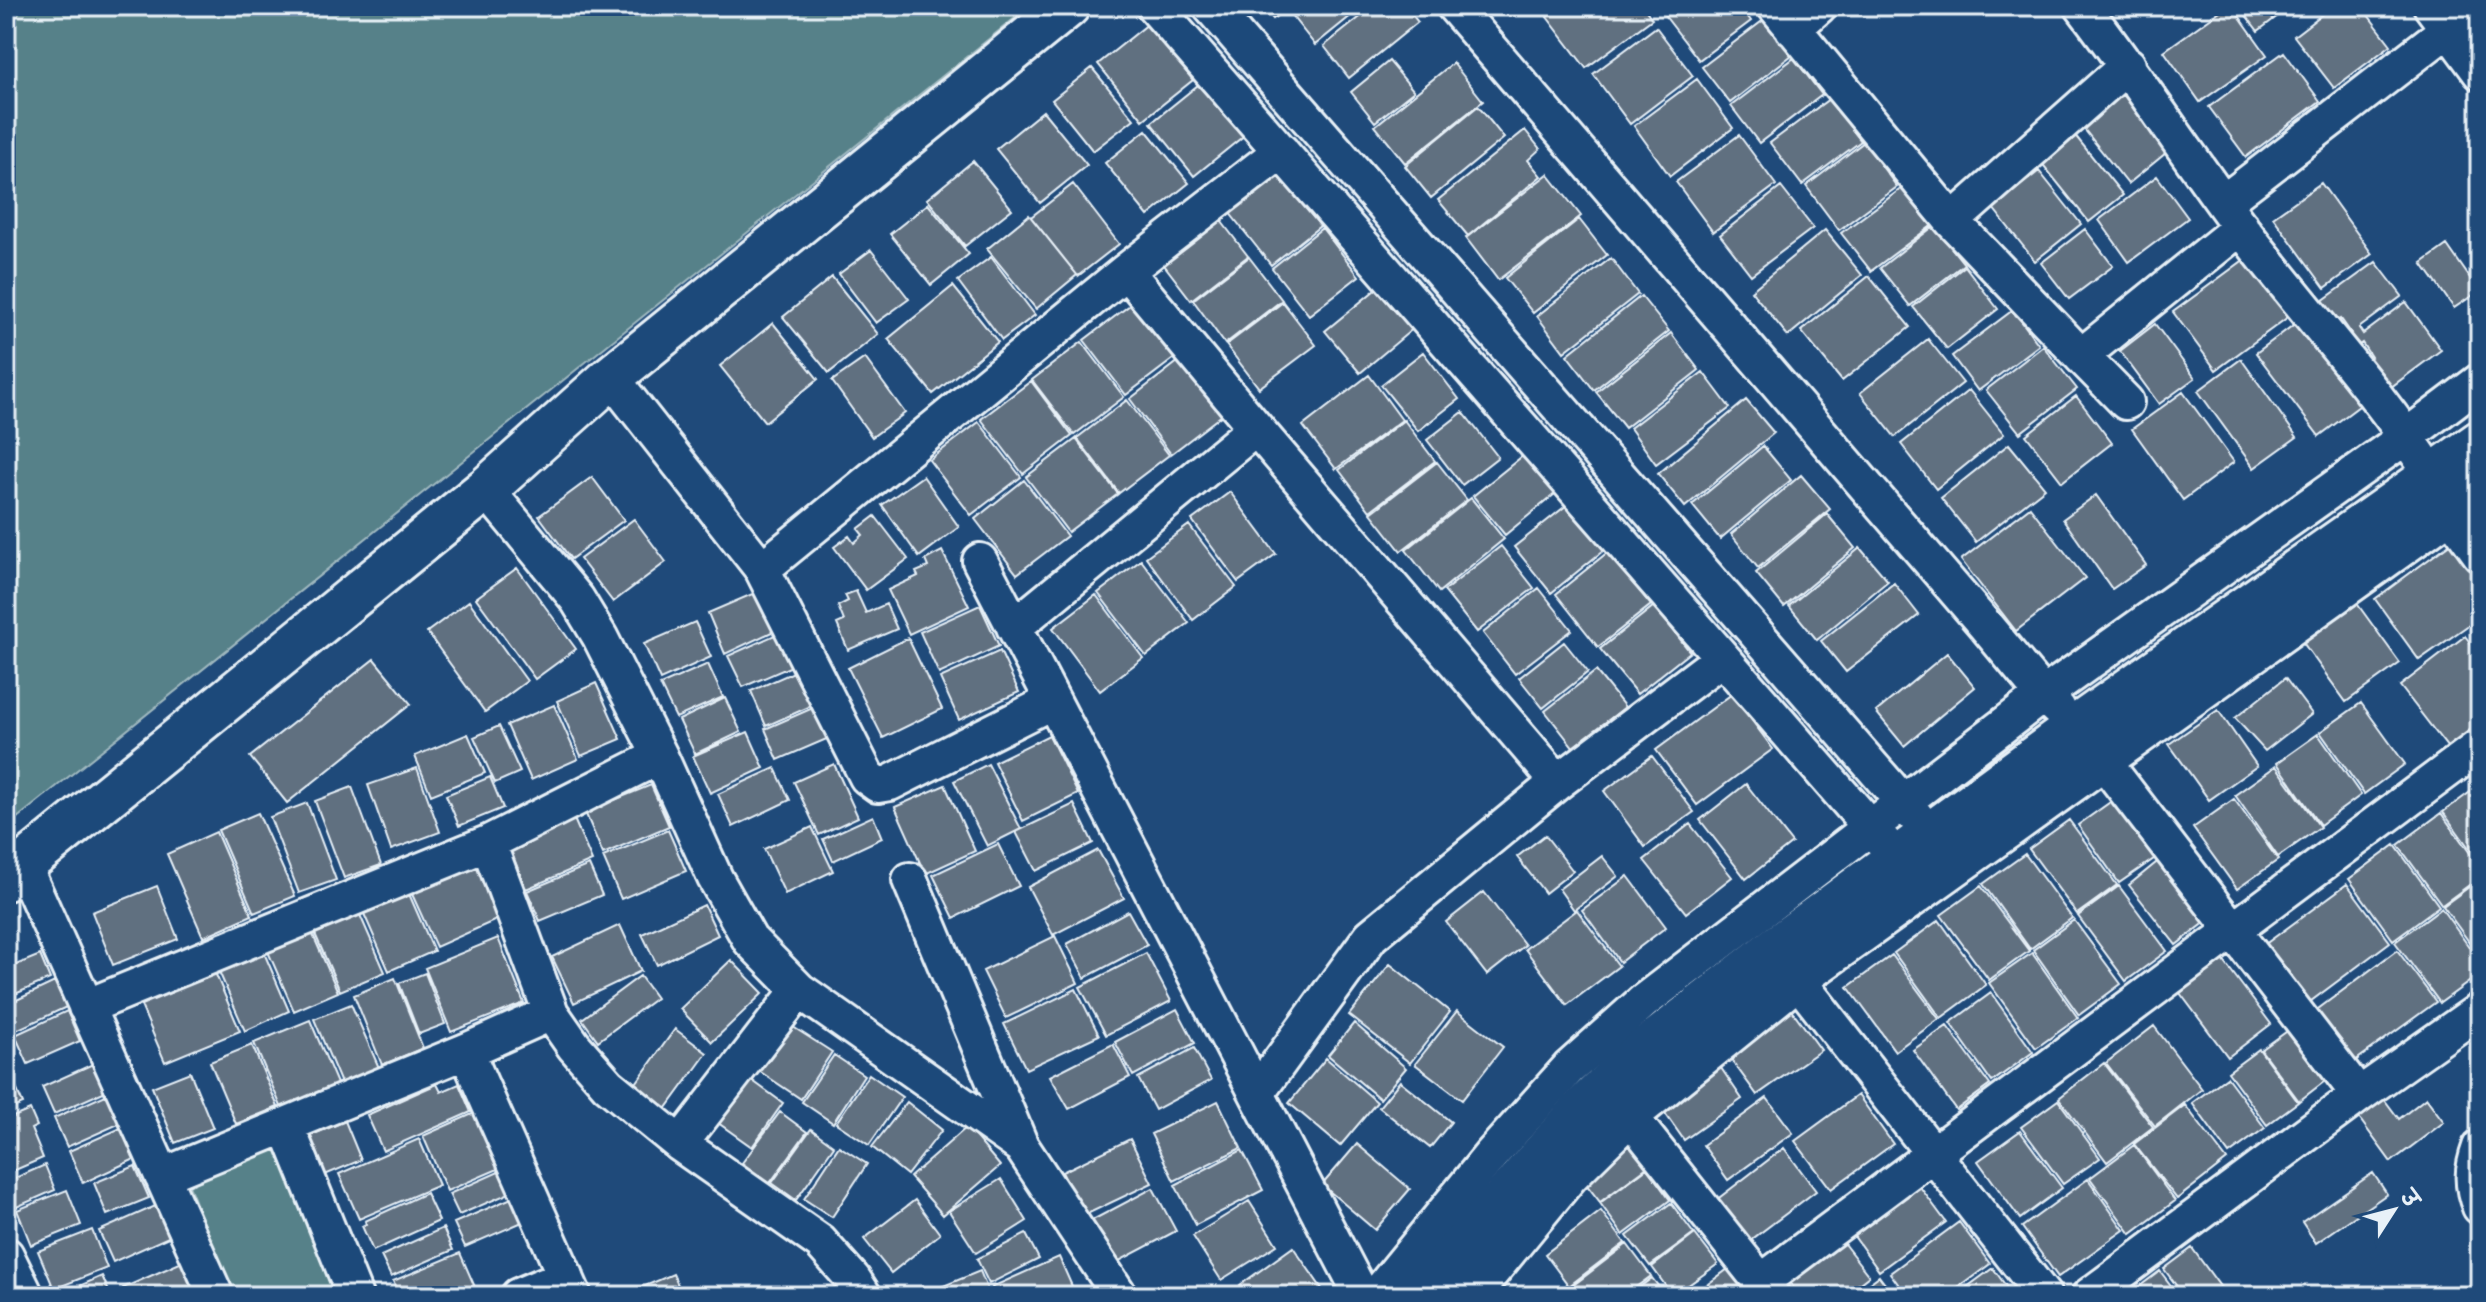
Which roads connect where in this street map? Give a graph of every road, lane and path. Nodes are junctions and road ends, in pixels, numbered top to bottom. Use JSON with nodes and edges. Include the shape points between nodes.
{"nodes":[{"id":1,"x":1068,"y":6,"type":"edge"},
{"id":2,"x":1154,"y":6,"type":"edge"},
{"id":3,"x":1210,"y":6,"type":"edge"},
{"id":4,"x":1454,"y":6,"type":"edge"},
{"id":5,"x":1819,"y":6,"type":"edge"},
{"id":6,"x":2082,"y":6,"type":"edge"},
{"id":7,"x":2478,"y":6,"type":"edge"},
{"id":8,"x":1784,"y":17,"type":"edge"},
{"id":9,"x":2440,"y":17,"type":"edge"},
{"id":10,"x":2128,"y":65,"type":"junction"},
{"id":11,"x":2480,"y":72,"type":"edge"},
{"id":12,"x":1281,"y":151,"type":"junction"},
{"id":13,"x":2233,"y":214,"type":"junction"},
{"id":14,"x":1952,"y":221,"type":"junction"},
{"id":15,"x":1126,"y":271,"type":"junction"},
{"id":16,"x":2081,"y":356,"type":"junction"},
{"id":17,"x":611,"y":377,"type":"junction"},
{"id":18,"x":2480,"y":381,"type":"edge"},
{"id":19,"x":2126,"y":402,"type":"dead end"},
{"id":20,"x":1256,"y":428,"type":"junction"},
{"id":21,"x":2407,"y":436,"type":"junction"},
{"id":22,"x":2480,"y":442,"type":"edge"},
{"id":23,"x":486,"y":489,"type":"junction"},
{"id":24,"x":2453,"y":491,"type":"edge"},
{"id":25,"x":2480,"y":554,"type":"edge"},
{"id":26,"x":980,"y":561,"type":"dead end"},
{"id":27,"x":762,"y":569,"type":"junction"},
{"id":28,"x":1014,"y":627,"type":"junction"},
{"id":29,"x":1722,"y":658,"type":"junction"},
{"id":30,"x":2043,"y":695,"type":"junction"},
{"id":31,"x":1053,"y":701,"type":"junction"},
{"id":32,"x":2089,"y":742,"type":"junction"},
{"id":33,"x":2480,"y":746,"type":"edge"},
{"id":34,"x":660,"y":756,"type":"junction"},
{"id":35,"x":1558,"y":782,"type":"junction"},
{"id":36,"x":1903,"y":801,"type":"junction"},
{"id":37,"x":488,"y":843,"type":"junction"},
{"id":38,"x":1943,"y":848,"type":"junction"},
{"id":39,"x":1896,"y":857,"type":"junction"},
{"id":40,"x":14,"y":872,"type":"edge"},
{"id":41,"x":910,"y":880,"type":"dead end"},
{"id":42,"x":2234,"y":931,"type":"junction"},
{"id":43,"x":1796,"y":978,"type":"junction"},
{"id":44,"x":799,"y":990,"type":"junction"},
{"id":45,"x":86,"y":1007,"type":"junction"},
{"id":46,"x":2480,"y":1010,"type":"edge"},
{"id":47,"x":551,"y":1013,"type":"junction"},
{"id":48,"x":466,"y":1051,"type":"junction"},
{"id":49,"x":1257,"y":1093,"type":"junction"},
{"id":50,"x":2359,"y":1095,"type":"junction"},
{"id":51,"x":1628,"y":1114,"type":"junction"},
{"id":52,"x":286,"y":1125,"type":"junction"},
{"id":53,"x":680,"y":1144,"type":"junction"},
{"id":54,"x":1021,"y":1146,"type":"junction"},
{"id":55,"x":2480,"y":1147,"type":"edge"},
{"id":56,"x":1934,"y":1152,"type":"junction"},
{"id":57,"x":162,"y":1176,"type":"junction"},
{"id":58,"x":2480,"y":1207,"type":"edge"},
{"id":59,"x":6,"y":1255,"type":"edge"},
{"id":60,"x":570,"y":1286,"type":"edge"},
{"id":61,"x":1462,"y":1288,"type":"edge"},
{"id":62,"x":1767,"y":1289,"type":"edge"},
{"id":63,"x":26,"y":1296,"type":"edge"},
{"id":64,"x":216,"y":1296,"type":"edge"},
{"id":65,"x":355,"y":1296,"type":"edge"},
{"id":66,"x":518,"y":1296,"type":"edge"},
{"id":67,"x":864,"y":1296,"type":"edge"},
{"id":68,"x":1120,"y":1296,"type":"edge"},
{"id":69,"x":1362,"y":1296,"type":"edge"},
{"id":70,"x":1376,"y":1296,"type":"edge"},
{"id":71,"x":1418,"y":1296,"type":"edge"},
{"id":72,"x":2044,"y":1296,"type":"edge"},
{"id":73,"x":2089,"y":1296,"type":"edge"}],
"edges":[{"from":1,"to":17,"type":"street"},
{"from":2,"to":12,"type":"street"},
{"from":3,"to":36,"type":"street"},
{"from":4,"to":30,"type":"street"},
{"from":5,"to":8,"type":"street"},
{"from":6,"to":10,"type":"street"},
{"from":7,"to":9,"type":"street"},
{"from":8,"to":14,"type":"street"},
{"from":9,"to":11,"type":"street"},
{"from":9,"to":13,"type":"street"},
{"from":10,"to":13,"type":"street"},
{"from":10,"to":14,"type":"street"},
{"from":12,"to":15,"type":"street"},
{"from":12,"to":29,"type":"street"},
{"from":13,"to":16,"type":"street"},
{"from":13,"to":21,"type":"street"},
{"from":14,"to":16,"type":"street"},
{"from":15,"to":20,"type":"street"},
{"from":15,"to":27,"type":"street"},
{"from":16,"to":19,"type":"street"},
{"from":17,"to":23,"type":"street"},
{"from":17,"to":27,"type":"street"},
{"from":18,"to":21,"type":"street"},
{"from":20,"to":28,"type":"street"},
{"from":20,"to":35,"type":"street"},
{"from":21,"to":24,"type":"street"},
{"from":21,"to":30,"type":"street"},
{"from":22,"to":24,"type":"street"},
{"from":23,"to":34,"type":"street","via":[[577,599]]},
{"from":23,"to":40,"type":"street"},
{"from":24,"to":25,"type":"street"},
{"from":24,"to":32,"type":"street"},
{"from":26,"to":28,"type":"street"},
{"from":27,"to":31,"type":"street","via":[[867,777],[878,785]]},
{"from":28,"to":31,"type":"street"},
{"from":29,"to":35,"type":"street"},
{"from":29,"to":39,"type":"street"},
{"from":30,"to":32,"type":"street"},
{"from":30,"to":36,"type":"street"},
{"from":31,"to":49,"type":"street"},
{"from":32,"to":38,"type":"street"},
{"from":32,"to":42,"type":"street"},
{"from":33,"to":42,"type":"street"},
{"from":34,"to":37,"type":"street"},
{"from":34,"to":44,"type":"street","via":[[731,910],[750,940]]},
{"from":35,"to":49,"type":"street","via":[[1371,936]]},
{"from":36,"to":38,"type":"street"},
{"from":36,"to":39,"type":"street"},
{"from":37,"to":45,"type":"street"},
{"from":37,"to":47,"type":"street"},
{"from":38,"to":39,"type":"street"},
{"from":39,"to":43,"type":"street"},
{"from":39,"to":61,"type":"street","via":[[1634,1058],[1583,1108]]},
{"from":39,"to":70,"type":"street","via":[[1644,1001],[1569,1068]]},
{"from":40,"to":45,"type":"street"},
{"from":41,"to":54,"type":"street"},
{"from":42,"to":50,"type":"street"},
{"from":42,"to":56,"type":"street"},
{"from":43,"to":51,"type":"street"},
{"from":43,"to":56,"type":"street"},
{"from":44,"to":53,"type":"street"},
{"from":44,"to":54,"type":"street"},
{"from":45,"to":57,"type":"street"},
{"from":46,"to":50,"type":"street"},
{"from":47,"to":48,"type":"street"},
{"from":47,"to":53,"type":"street","via":[[608,1085]]},
{"from":48,"to":52,"type":"street"},
{"from":48,"to":60,"type":"street"},
{"from":49,"to":69,"type":"street"},
{"from":50,"to":73,"type":"street"},
{"from":51,"to":61,"type":"street"},
{"from":51,"to":62,"type":"street"},
{"from":52,"to":57,"type":"street"},
{"from":52,"to":65,"type":"street"},
{"from":53,"to":67,"type":"street","via":[[820,1242]]},
{"from":54,"to":68,"type":"street"},
{"from":55,"to":58,"type":"street","via":[[2473,1167]]},
{"from":56,"to":62,"type":"street"},
{"from":56,"to":72,"type":"street"},
{"from":57,"to":64,"type":"street"},
{"from":59,"to":63,"type":"street"},
{"from":60,"to":66,"type":"street"},
{"from":61,"to":71,"type":"street"}]}
